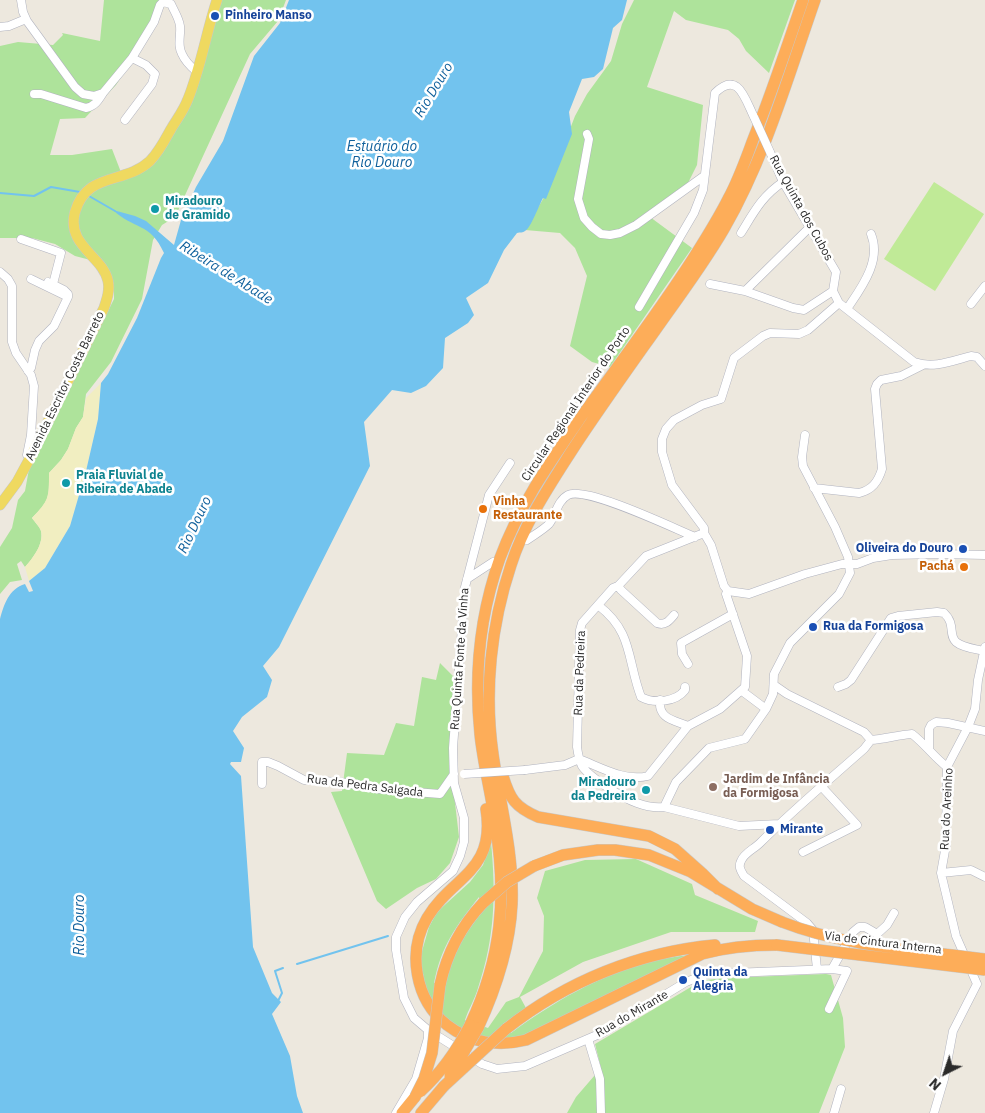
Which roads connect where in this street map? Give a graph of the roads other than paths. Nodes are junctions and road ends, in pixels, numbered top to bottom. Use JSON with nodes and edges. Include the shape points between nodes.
{"nodes":[{"id":1,"x":21,"y":0,"type":"edge"},
{"id":2,"x":217,"y":0,"type":"edge"},
{"id":3,"x":803,"y":0,"type":"edge"},
{"id":4,"x":815,"y":0,"type":"edge"},
{"id":5,"x":26,"y":19,"type":"junction"},
{"id":6,"x":800,"y":25,"type":"junction"},
{"id":7,"x":0,"y":26,"type":"edge"},
{"id":8,"x":132,"y":58,"type":"junction"},
{"id":9,"x":197,"y":72,"type":"junction"},
{"id":10,"x":103,"y":93,"type":"junction"},
{"id":11,"x":34,"y":94,"type":"dead end"},
{"id":12,"x":125,"y":120,"type":"dead end"},
{"id":13,"x":587,"y":134,"type":"dead end"},
{"id":14,"x":704,"y":176,"type":"junction"},
{"id":15,"x":783,"y":182,"type":"junction"},
{"id":16,"x":810,"y":227,"type":"junction"},
{"id":17,"x":741,"y":233,"type":"dead end"},
{"id":18,"x":871,"y":234,"type":"dead end"},
{"id":19,"x":22,"y":239,"type":"dead end"},
{"id":20,"x":0,"y":272,"type":"edge"},
{"id":21,"x":32,"y":280,"type":"dead end"},
{"id":22,"x":710,"y":284,"type":"dead end"},
{"id":23,"x":985,"y":286,"type":"edge"},
{"id":24,"x":833,"y":290,"type":"junction"},
{"id":25,"x":745,"y":291,"type":"junction"},
{"id":26,"x":68,"y":297,"type":"junction"},
{"id":27,"x":839,"y":303,"type":"junction"},
{"id":28,"x":971,"y":304,"type":"dead end"},
{"id":29,"x":639,"y":307,"type":"dead end"},
{"id":30,"x":847,"y":310,"type":"junction"},
{"id":31,"x":923,"y":365,"type":"junction"},
{"id":32,"x":985,"y":366,"type":"edge"},
{"id":33,"x":28,"y":371,"type":"junction"},
{"id":34,"x":805,"y":435,"type":"dead end"},
{"id":35,"x":30,"y":458,"type":"junction"},
{"id":36,"x":510,"y":463,"type":"dead end"},
{"id":37,"x":814,"y":488,"type":"junction"},
{"id":38,"x":0,"y":505,"type":"edge"},
{"id":39,"x":704,"y":534,"type":"junction"},
{"id":40,"x":695,"y":537,"type":"junction"},
{"id":41,"x":527,"y":540,"type":"dead end"},
{"id":42,"x":985,"y":555,"type":"edge"},
{"id":43,"x":493,"y":562,"type":"dead end"},
{"id":44,"x":850,"y":565,"type":"junction"},
{"id":45,"x":467,"y":579,"type":"junction"},
{"id":46,"x":618,"y":586,"type":"junction"},
{"id":47,"x":728,"y":591,"type":"junction"},
{"id":48,"x":599,"y":606,"type":"junction"},
{"id":49,"x":733,"y":614,"type":"junction"},
{"id":50,"x":674,"y":615,"type":"dead end"},
{"id":51,"x":984,"y":649,"type":"edge"},
{"id":52,"x":688,"y":664,"type":"dead end"},
{"id":53,"x":774,"y":685,"type":"junction"},
{"id":54,"x":685,"y":687,"type":"dead end"},
{"id":55,"x":838,"y":687,"type":"dead end"},
{"id":56,"x":742,"y":691,"type":"junction"},
{"id":57,"x":660,"y":700,"type":"junction"},
{"id":58,"x":766,"y":709,"type":"junction"},
{"id":59,"x":688,"y":726,"type":"junction"},
{"id":60,"x":968,"y":727,"type":"junction"},
{"id":61,"x":985,"y":731,"type":"edge"},
{"id":62,"x":486,"y":735,"type":"junction"},
{"id":63,"x":871,"y":740,"type":"junction"},
{"id":64,"x":929,"y":750,"type":"junction"},
{"id":65,"x":579,"y":759,"type":"junction"},
{"id":66,"x":947,"y":767,"type":"junction"},
{"id":67,"x":454,"y":774,"type":"junction"},
{"id":68,"x":262,"y":784,"type":"dead end"},
{"id":69,"x":821,"y":786,"type":"junction"},
{"id":70,"x":664,"y":807,"type":"junction"},
{"id":71,"x":779,"y":824,"type":"junction"},
{"id":72,"x":803,"y":852,"type":"dead end"},
{"id":73,"x":941,"y":873,"type":"junction"},
{"id":74,"x":985,"y":877,"type":"edge"},
{"id":75,"x":718,"y":889,"type":"junction"},
{"id":76,"x":894,"y":913,"type":"dead end"},
{"id":77,"x":750,"y":945,"type":"junction"},
{"id":78,"x":985,"y":959,"type":"edge"},
{"id":79,"x":817,"y":969,"type":"junction"},
{"id":80,"x":832,"y":969,"type":"junction"},
{"id":81,"x":985,"y":970,"type":"edge"},
{"id":82,"x":977,"y":984,"type":"junction"},
{"id":83,"x":985,"y":990,"type":"edge"},
{"id":84,"x":829,"y":1009,"type":"dead end"},
{"id":85,"x":474,"y":1026,"type":"junction"},
{"id":86,"x":428,"y":1030,"type":"junction"},
{"id":87,"x":588,"y":1039,"type":"junction"},
{"id":88,"x":444,"y":1086,"type":"junction"},
{"id":89,"x":841,"y":1089,"type":"dead end"},
{"id":90,"x":415,"y":1097,"type":"junction"},
{"id":91,"x":396,"y":1113,"type":"edge"},
{"id":92,"x":402,"y":1113,"type":"edge"},
{"id":93,"x":421,"y":1113,"type":"edge"},
{"id":94,"x":601,"y":1113,"type":"edge"},
{"id":95,"x":834,"y":1113,"type":"edge"},
{"id":96,"x":934,"y":1113,"type":"edge"}],
"edges":[{"from":1,"to":5,"type":"street"},
{"from":2,"to":9,"type":"main road","name":"Avenida Escritor Costa Barreto"},
{"from":3,"to":6,"type":"highway","name":"Circular Regional Interior do Porto"},
{"from":4,"to":6,"type":"highway","name":"Circular Regional Interior do Porto"},
{"from":5,"to":7,"type":"street"},
{"from":5,"to":10,"type":"street","via":[[75,87],[88,96]]},
{"from":6,"to":62,"type":"highway","name":"Circular Regional Interior do Porto","via":[[763,146],[746,188],[723,231],[547,488],[511,563],[499,605]]},
{"from":8,"to":9,"type":"street","via":[[163,2],[171,4],[180,26],[181,53]]},
{"from":8,"to":10,"type":"street"},
{"from":8,"to":12,"type":"street","via":[[155,74],[152,84]]},
{"from":9,"to":35,"type":"main road","name":"Avenida Escritor Costa Barreto","via":[[187,101],[152,159],[136,171],[92,186],[78,205],[74,219],[76,234],[104,271],[108,294]]},
{"from":10,"to":11,"type":"street","via":[[97,103],[86,108]]},
{"from":13,"to":14,"type":"street","via":[[578,199],[584,218],[601,234],[620,233],[636,225]]},
{"from":14,"to":15,"type":"street","name":"Rua Quinta dos Cubos","bridge":true,"via":[[715,93],[728,84],[741,90]]},
{"from":14,"to":29,"type":"street","via":[[703,190],[694,213]]},
{"from":15,"to":16,"type":"street","name":"Rua Quinta dos Cubos"},
{"from":15,"to":17,"type":"street","via":[[761,200]]},
{"from":16,"to":24,"type":"street","name":"Rua Quinta dos Cubos","via":[[836,272]]},
{"from":16,"to":25,"type":"street"},
{"from":18,"to":30,"type":"street","via":[[875,244],[870,274]]},
{"from":19,"to":26,"type":"street","via":[[61,253],[50,283],[64,290]]},
{"from":20,"to":33,"type":"street","via":[[12,286],[12,342]]},
{"from":21,"to":26,"type":"street"},
{"from":22,"to":25,"type":"street"},
{"from":23,"to":28,"type":"street"},
{"from":24,"to":25,"type":"street","via":[[804,310]]},
{"from":24,"to":27,"type":"street","name":"Rua Quinta dos Cubos"},
{"from":26,"to":33,"type":"street","via":[[54,326],[39,341]]},
{"from":27,"to":30,"type":"street","name":"Rua Quinta dos Cubos"},
{"from":27,"to":39,"type":"street","via":[[799,334],[770,333],[763,336],[734,358],[721,399],[674,420],[666,429],[662,452],[672,485],[704,528]]},
{"from":30,"to":31,"type":"street","name":"Rua Quinta dos Cubos","via":[[914,362]]},
{"from":31,"to":32,"type":"street","via":[[971,356],[977,357]]},
{"from":31,"to":37,"type":"street","via":[[901,376],[880,380],[875,389],[882,469],[879,480],[859,493]]},
{"from":33,"to":35,"type":"street","via":[[34,381],[27,455]]},
{"from":34,"to":37,"type":"street","via":[[803,466]]},
{"from":35,"to":38,"type":"main road","name":"Avenida Escritor Costa Barreto"},
{"from":36,"to":45,"type":"street","name":"Rua Quinta Fonte da Vinha","via":[[489,495]]},
{"from":37,"to":44,"type":"street","via":[[835,527]]},
{"from":39,"to":40,"type":"street","name":"Rua da Pedreira"},
{"from":39,"to":47,"type":"street"},
{"from":40,"to":41,"type":"street","via":[[627,508],[579,494],[564,499],[549,524]]},
{"from":40,"to":46,"type":"street","name":"Rua da Pedreira","via":[[646,556]]},
{"from":42,"to":44,"type":"street","via":[[892,555]]},
{"from":43,"to":45,"type":"street"},
{"from":44,"to":47,"type":"street","via":[[842,564],[805,574],[749,594]]},
{"from":44,"to":53,"type":"street","via":[[850,573],[839,594],[790,643],[774,674]]},
{"from":45,"to":67,"type":"street","name":"Rua Quinta Fonte da Vinha","via":[[453,748]]},
{"from":46,"to":48,"type":"street","name":"Rua da Pedreira"},
{"from":46,"to":50,"type":"street","via":[[657,623],[666,623]]},
{"from":47,"to":49,"type":"street","via":[[726,594]]},
{"from":48,"to":57,"type":"street","via":[[610,614],[623,634],[641,697]]},
{"from":48,"to":65,"type":"street","name":"Rua da Pedreira","via":[[582,623],[580,630]]},
{"from":49,"to":52,"type":"street","via":[[681,643],[682,654]]},
{"from":49,"to":56,"type":"street","via":[[747,656],[746,681]]},
{"from":51,"to":55,"type":"street","via":[[956,643],[952,638],[952,622],[944,613],[898,616],[888,622],[851,680]]},
{"from":51,"to":60,"type":"street","name":"Rua do Areinho","via":[[975,709]]},
{"from":53,"to":58,"type":"street"},
{"from":53,"to":63,"type":"street","via":[[864,732]]},
{"from":54,"to":57,"type":"street","via":[[675,699]]},
{"from":56,"to":58,"type":"street"},
{"from":56,"to":59,"type":"street","via":[[720,709]]},
{"from":57,"to":59,"type":"street","via":[[659,708],[664,715]]},
{"from":58,"to":70,"type":"street","via":[[744,739],[709,748],[676,782]]},
{"from":59,"to":65,"type":"street","via":[[648,776],[622,776]]},
{"from":60,"to":61,"type":"street"},
{"from":60,"to":64,"type":"street","via":[[936,722],[929,729]]},
{"from":60,"to":66,"type":"street","name":"Rua do Areinho"},
{"from":62,"to":75,"type":"highway","via":[[507,791],[524,811],[538,817],[650,836],[674,849]]},
{"from":62,"to":77,"type":"highway","via":[[478,758],[487,822],[482,854],[427,918],[416,953],[422,993],[435,1013],[455,1031],[482,1042],[500,1044],[526,1040],[702,954]]},
{"from":62,"to":85,"type":"highway","name":"Circular Regional Interior do Porto","via":[[502,908],[495,958]]},
{"from":63,"to":64,"type":"street","via":[[912,734]]},
{"from":63,"to":69,"type":"street"},
{"from":64,"to":66,"type":"street"},
{"from":65,"to":67,"type":"street","bridge":true,"via":[[565,765],[525,770]]},
{"from":65,"to":70,"type":"street","via":[[595,778],[627,799]]},
{"from":66,"to":73,"type":"street","name":"Rua do Areinho","via":[[946,845]]},
{"from":67,"to":68,"type":"street","name":"Rua da Pedra Salgada","via":[[440,794],[304,780],[278,766],[262,762]]},
{"from":67,"to":86,"type":"street","name":"Rua do Mirante","via":[[464,818],[464,842],[460,856],[452,871],[405,917],[396,937],[404,998],[414,1018]]},
{"from":69,"to":71,"type":"street"},
{"from":69,"to":72,"type":"street","via":[[857,825]]},
{"from":70,"to":71,"type":"street","via":[[739,826]]},
{"from":71,"to":79,"type":"street","via":[[745,855],[740,870],[813,930]]},
{"from":73,"to":74,"type":"street","via":[[971,870]]},
{"from":73,"to":82,"type":"street","name":"Rua do Areinho","via":[[956,936]]},
{"from":75,"to":78,"type":"highway","name":"Via de Cintura Interna","bridge":true,"via":[[752,909],[809,932],[851,942]]},
{"from":75,"to":90,"type":"highway","bridge":true,"via":[[692,872],[663,860],[615,850],[563,855],[534,866],[507,882],[483,903],[452,948],[440,985],[432,1053]]},
{"from":76,"to":80,"type":"street","via":[[888,925],[877,934],[865,927],[853,932]]},
{"from":77,"to":81,"type":"highway","name":"Via de Cintura Interna","bridge":true,"via":[[777,945]]},
{"from":77,"to":88,"type":"highway","bridge":true,"via":[[690,947],[659,954],[622,964],[568,988],[506,1029]]},
{"from":79,"to":80,"type":"street","name":"Rua do Mirante"},
{"from":79,"to":87,"type":"street","name":"Rua do Mirante","via":[[707,974],[686,982]]},
{"from":80,"to":84,"type":"street","via":[[846,971]]},
{"from":82,"to":83,"type":"street"},
{"from":82,"to":96,"type":"street","via":[[953,1031]]},
{"from":85,"to":88,"type":"highway","name":"Circular Regional Interior do Porto","bridge":true},
{"from":85,"to":90,"type":"highway","name":"Circular Regional Interior do Porto","bridge":true,"via":[[435,1079]]},
{"from":86,"to":87,"type":"street","name":"Rua do Mirante","via":[[482,1064],[497,1069],[525,1066]]},
{"from":86,"to":91,"type":"street","via":[[416,1079]]},
{"from":87,"to":94,"type":"street","via":[[600,1079]]},
{"from":88,"to":93,"type":"highway"},
{"from":89,"to":95,"type":"street"},
{"from":90,"to":92,"type":"highway"}]}
